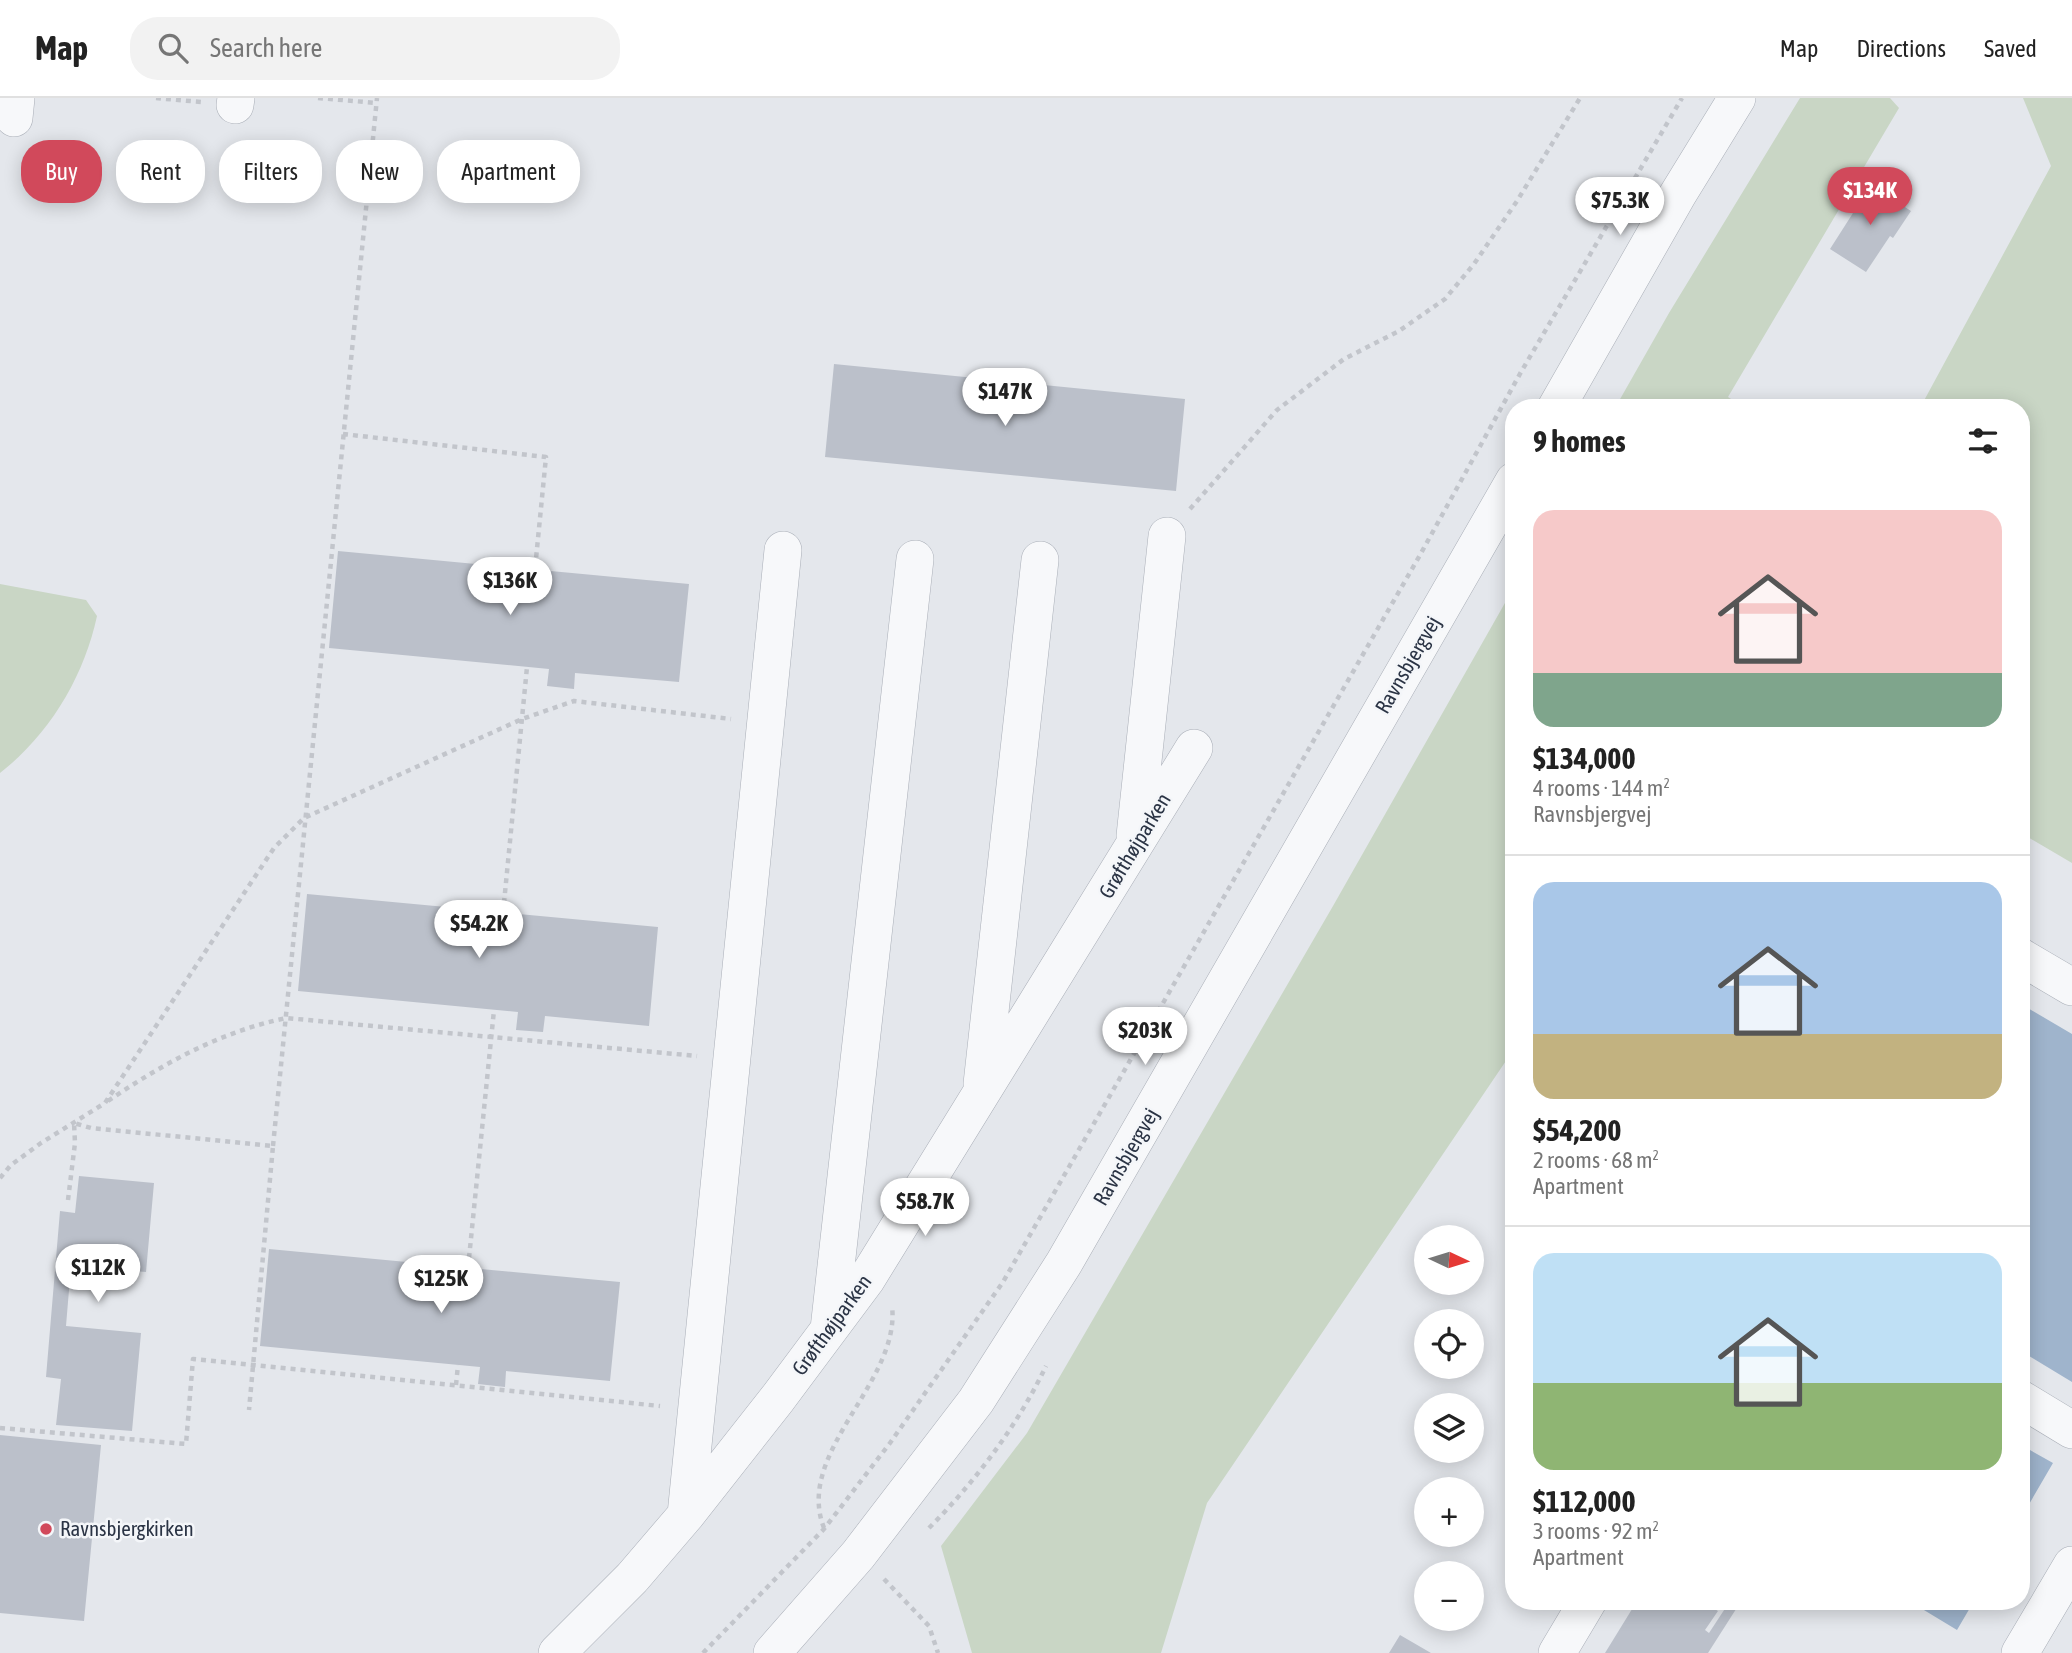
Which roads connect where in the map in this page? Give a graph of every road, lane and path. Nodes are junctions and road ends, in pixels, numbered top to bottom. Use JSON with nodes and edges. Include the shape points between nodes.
{"nodes":[{"id":1,"x":318,"y":98,"type":"edge"},
{"id":2,"x":1580,"y":98,"type":"edge"},
{"id":3,"x":1682,"y":98,"type":"edge"},
{"id":4,"x":1737,"y":98,"type":"edge"},
{"id":5,"x":377,"y":101,"type":"edge"},
{"id":6,"x":1506,"y":399,"type":"edge"},
{"id":7,"x":1561,"y":399,"type":"edge"},
{"id":8,"x":1505,"y":401,"type":"edge"},
{"id":9,"x":343,"y":434,"type":"junction"},
{"id":10,"x":1505,"y":497,"type":"edge"},
{"id":11,"x":1167,"y":536,"type":"joint"},
{"id":12,"x":783,"y":550,"type":"dead end"},
{"id":13,"x":915,"y":559,"type":"dead end"},
{"id":14,"x":1040,"y":560,"type":"dead end"},
{"id":15,"x":535,"y":569,"type":"dead end"},
{"id":16,"x":527,"y":667,"type":"dead end"},
{"id":17,"x":522,"y":719,"type":"junction"},
{"id":18,"x":765,"y":723,"type":"junction"},
{"id":19,"x":1194,"y":748,"type":"dead end"},
{"id":20,"x":304,"y":818,"type":"junction"},
{"id":21,"x":1134,"y":848,"type":"junction"},
{"id":22,"x":503,"y":913,"type":"dead end"},
{"id":23,"x":2030,"y":962,"type":"edge"},
{"id":24,"x":2072,"y":987,"type":"edge"},
{"id":25,"x":494,"y":1010,"type":"dead end"},
{"id":26,"x":286,"y":1018,"type":"junction"},
{"id":27,"x":492,"y":1035,"type":"junction"},
{"id":28,"x":732,"y":1059,"type":"junction"},
{"id":29,"x":980,"y":1096,"type":"junction"},
{"id":30,"x":105,"y":1103,"type":"junction"},
{"id":31,"x":74,"y":1123,"type":"junction"},
{"id":32,"x":273,"y":1146,"type":"junction"},
{"id":33,"x":0,"y":1178,"type":"edge"},
{"id":34,"x":68,"y":1200,"type":"dead end"},
{"id":35,"x":468,"y":1268,"type":"dead end"},
{"id":36,"x":866,"y":1280,"type":"junction"},
{"id":37,"x":828,"y":1331,"type":"junction"},
{"id":38,"x":252,"y":1364,"type":"junction"},
{"id":39,"x":458,"y":1365,"type":"dead end"},
{"id":40,"x":456,"y":1385,"type":"junction"},
{"id":41,"x":1030,"y":1399,"type":"dead end"},
{"id":42,"x":2030,"y":1404,"type":"edge"},
{"id":43,"x":249,"y":1410,"type":"dead end"},
{"id":44,"x":697,"y":1410,"type":"junction"},
{"id":45,"x":0,"y":1428,"type":"edge"},
{"id":46,"x":2072,"y":1430,"type":"edge"},
{"id":47,"x":957,"y":1500,"type":"dead end"},
{"id":48,"x":686,"y":1515,"type":"junction"},
{"id":49,"x":824,"y":1529,"type":"junction"},
{"id":50,"x":858,"y":1555,"type":"junction"},
{"id":51,"x":2072,"y":1565,"type":"edge"},
{"id":52,"x":1583,"y":1610,"type":"edge"},
{"id":53,"x":557,"y":1653,"type":"edge"},
{"id":54,"x":703,"y":1653,"type":"edge"},
{"id":55,"x":772,"y":1653,"type":"edge"},
{"id":56,"x":938,"y":1653,"type":"edge"},
{"id":57,"x":1557,"y":1653,"type":"edge"},
{"id":58,"x":2020,"y":1653,"type":"edge"}],
"edges":[{"from":1,"to":5,"type":"path"},
{"from":2,"to":11,"type":"path","via":[[1517,201],[1445,299],[1399,331],[1344,359],[1277,410]]},
{"from":3,"to":6,"type":"path"},
{"from":4,"to":7,"type":"street"},
{"from":5,"to":9,"type":"path"},
{"from":8,"to":49,"type":"path","via":[[1003,1282]]},
{"from":9,"to":15,"type":"path","via":[[546,457]]},
{"from":9,"to":20,"type":"path"},
{"from":10,"to":50,"type":"street","name":"Ravnsbjergvej","via":[[1064,1263],[976,1401]]},
{"from":11,"to":21,"type":"street"},
{"from":12,"to":18,"type":"street"},
{"from":13,"to":37,"type":"street"},
{"from":14,"to":29,"type":"street"},
{"from":16,"to":17,"type":"path"},
{"from":17,"to":18,"type":"path","via":[[574,701]]},
{"from":17,"to":20,"type":"path"},
{"from":17,"to":22,"type":"path"},
{"from":18,"to":28,"type":"street"},
{"from":19,"to":21,"type":"street","name":"Grøfthøjparken"},
{"from":20,"to":26,"type":"path"},
{"from":20,"to":30,"type":"path","via":[[274,848]]},
{"from":21,"to":29,"type":"street","name":"Grøfthøjparken"},
{"from":23,"to":24,"type":"street"},
{"from":25,"to":27,"type":"path"},
{"from":26,"to":27,"type":"path"},
{"from":26,"to":30,"type":"path","via":[[206,1042]]},
{"from":26,"to":32,"type":"path"},
{"from":27,"to":28,"type":"path"},
{"from":27,"to":35,"type":"path"},
{"from":28,"to":44,"type":"street"},
{"from":29,"to":36,"type":"street","name":"Grøfthøjparken"},
{"from":30,"to":31,"type":"path"},
{"from":31,"to":32,"type":"path"},
{"from":31,"to":33,"type":"path","via":[[11,1165]]},
{"from":31,"to":34,"type":"path"},
{"from":32,"to":38,"type":"path"},
{"from":36,"to":37,"type":"street","name":"Grøfthøjparken"},
{"from":36,"to":49,"type":"path","via":[[891,1300],[894,1319],[889,1345],[828,1461],[818,1492]]},
{"from":37,"to":48,"type":"street","name":"Grøfthøjparken"},
{"from":38,"to":40,"type":"path"},
{"from":38,"to":43,"type":"path"},
{"from":38,"to":45,"type":"path","via":[[193,1359],[186,1444]]},
{"from":39,"to":40,"type":"path"},
{"from":40,"to":44,"type":"path"},
{"from":41,"to":47,"type":"path"},
{"from":42,"to":46,"type":"street"},
{"from":44,"to":48,"type":"street"},
{"from":48,"to":53,"type":"street","name":"Grøfthøjparken","via":[[632,1578]]},
{"from":49,"to":50,"type":"path"},
{"from":49,"to":54,"type":"path"},
{"from":50,"to":55,"type":"street","name":"Ravnsbjergvej"},
{"from":50,"to":56,"type":"path","via":[[929,1626]]},
{"from":51,"to":58,"type":"street"},
{"from":52,"to":57,"type":"street"}]}
